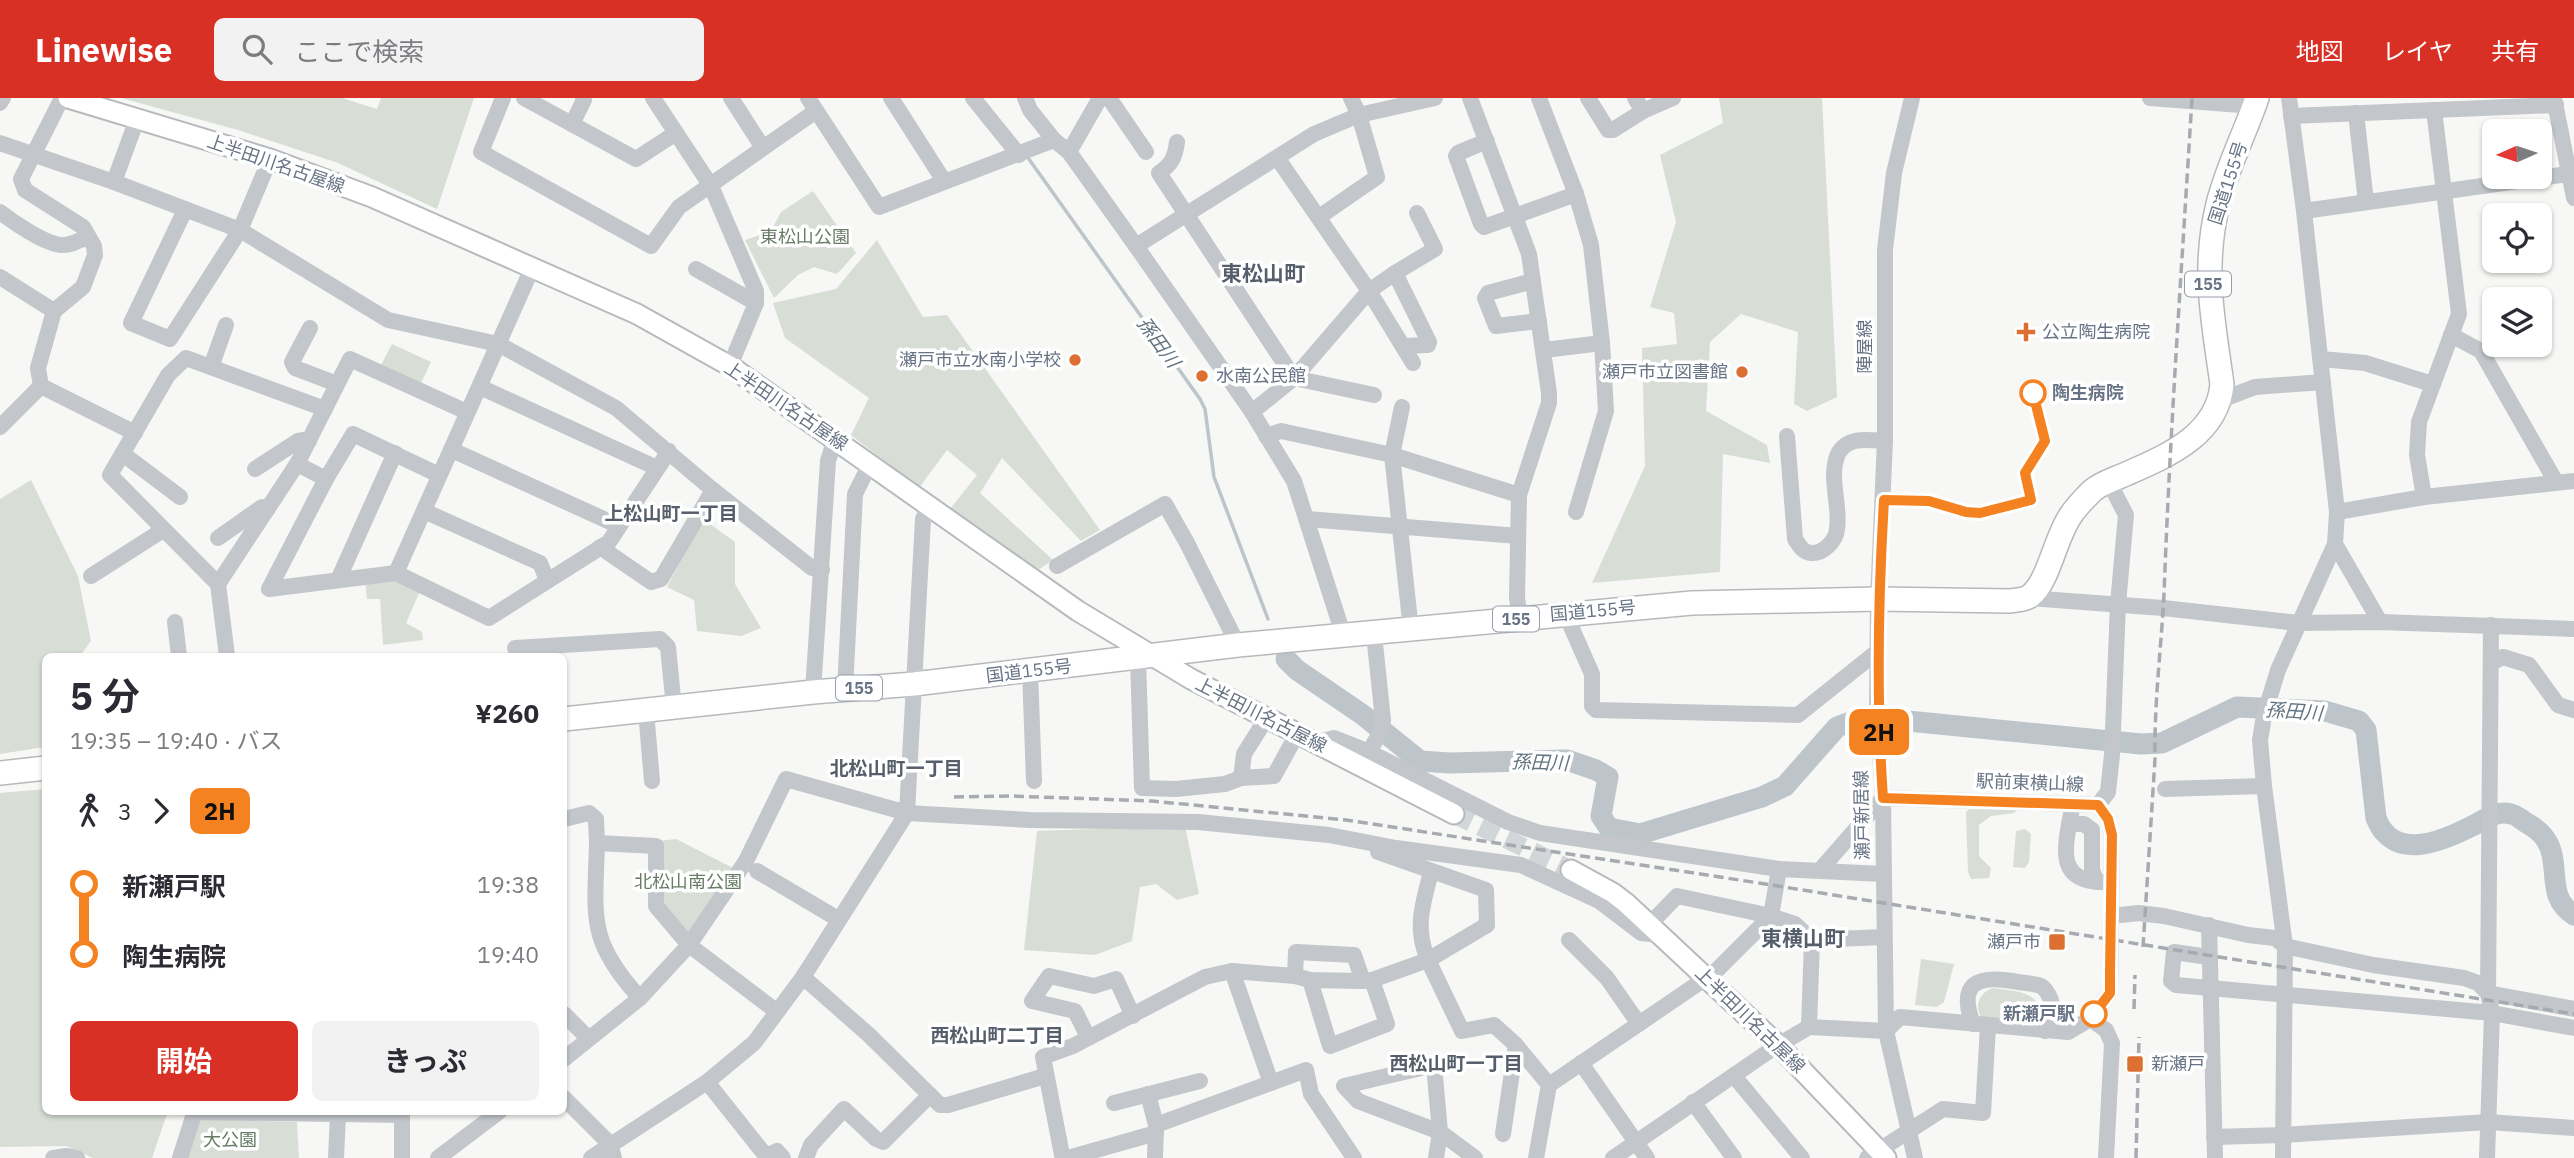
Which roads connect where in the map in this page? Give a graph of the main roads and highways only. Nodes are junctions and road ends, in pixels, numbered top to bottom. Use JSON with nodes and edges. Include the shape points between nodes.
{"nodes":[{"id":1,"x":68,"y":98,"type":"edge"},
{"id":2,"x":2255,"y":102,"type":"edge"},
{"id":3,"x":1147,"y":657,"type":"junction"},
{"id":4,"x":567,"y":719,"type":"edge"},
{"id":5,"x":42,"y":768,"type":"edge"},
{"id":6,"x":0,"y":773,"type":"edge"},
{"id":7,"x":1454,"y":814,"type":"tunnel mouth"},
{"id":8,"x":1571,"y":870,"type":"tunnel mouth"},
{"id":9,"x":1877,"y":1155,"type":"edge"}],
"edges":[{"from":1,"to":3,"type":"main road","name":"上半田川名古屋線","via":[[270,159],[372,197],[637,314],[730,366]]},
{"from":2,"to":3,"type":"highway","name":"国道155号","number":"155","via":[[2218,202],[2213,232],[2208,282],[2221,400],[2193,437],[2169,454],[2094,490],[2071,515],[2041,584],[2029,598],[1692,603]]},
{"from":3,"to":4,"type":"highway","name":"国道155号","number":"155"},
{"from":3,"to":7,"type":"main road","name":"上半田川名古屋線"},
{"from":5,"to":6,"type":"highway"},
{"from":8,"to":9,"type":"main road","name":"上半田川名古屋線","via":[[1613,893],[1708,978],[1778,1045]]}]}
